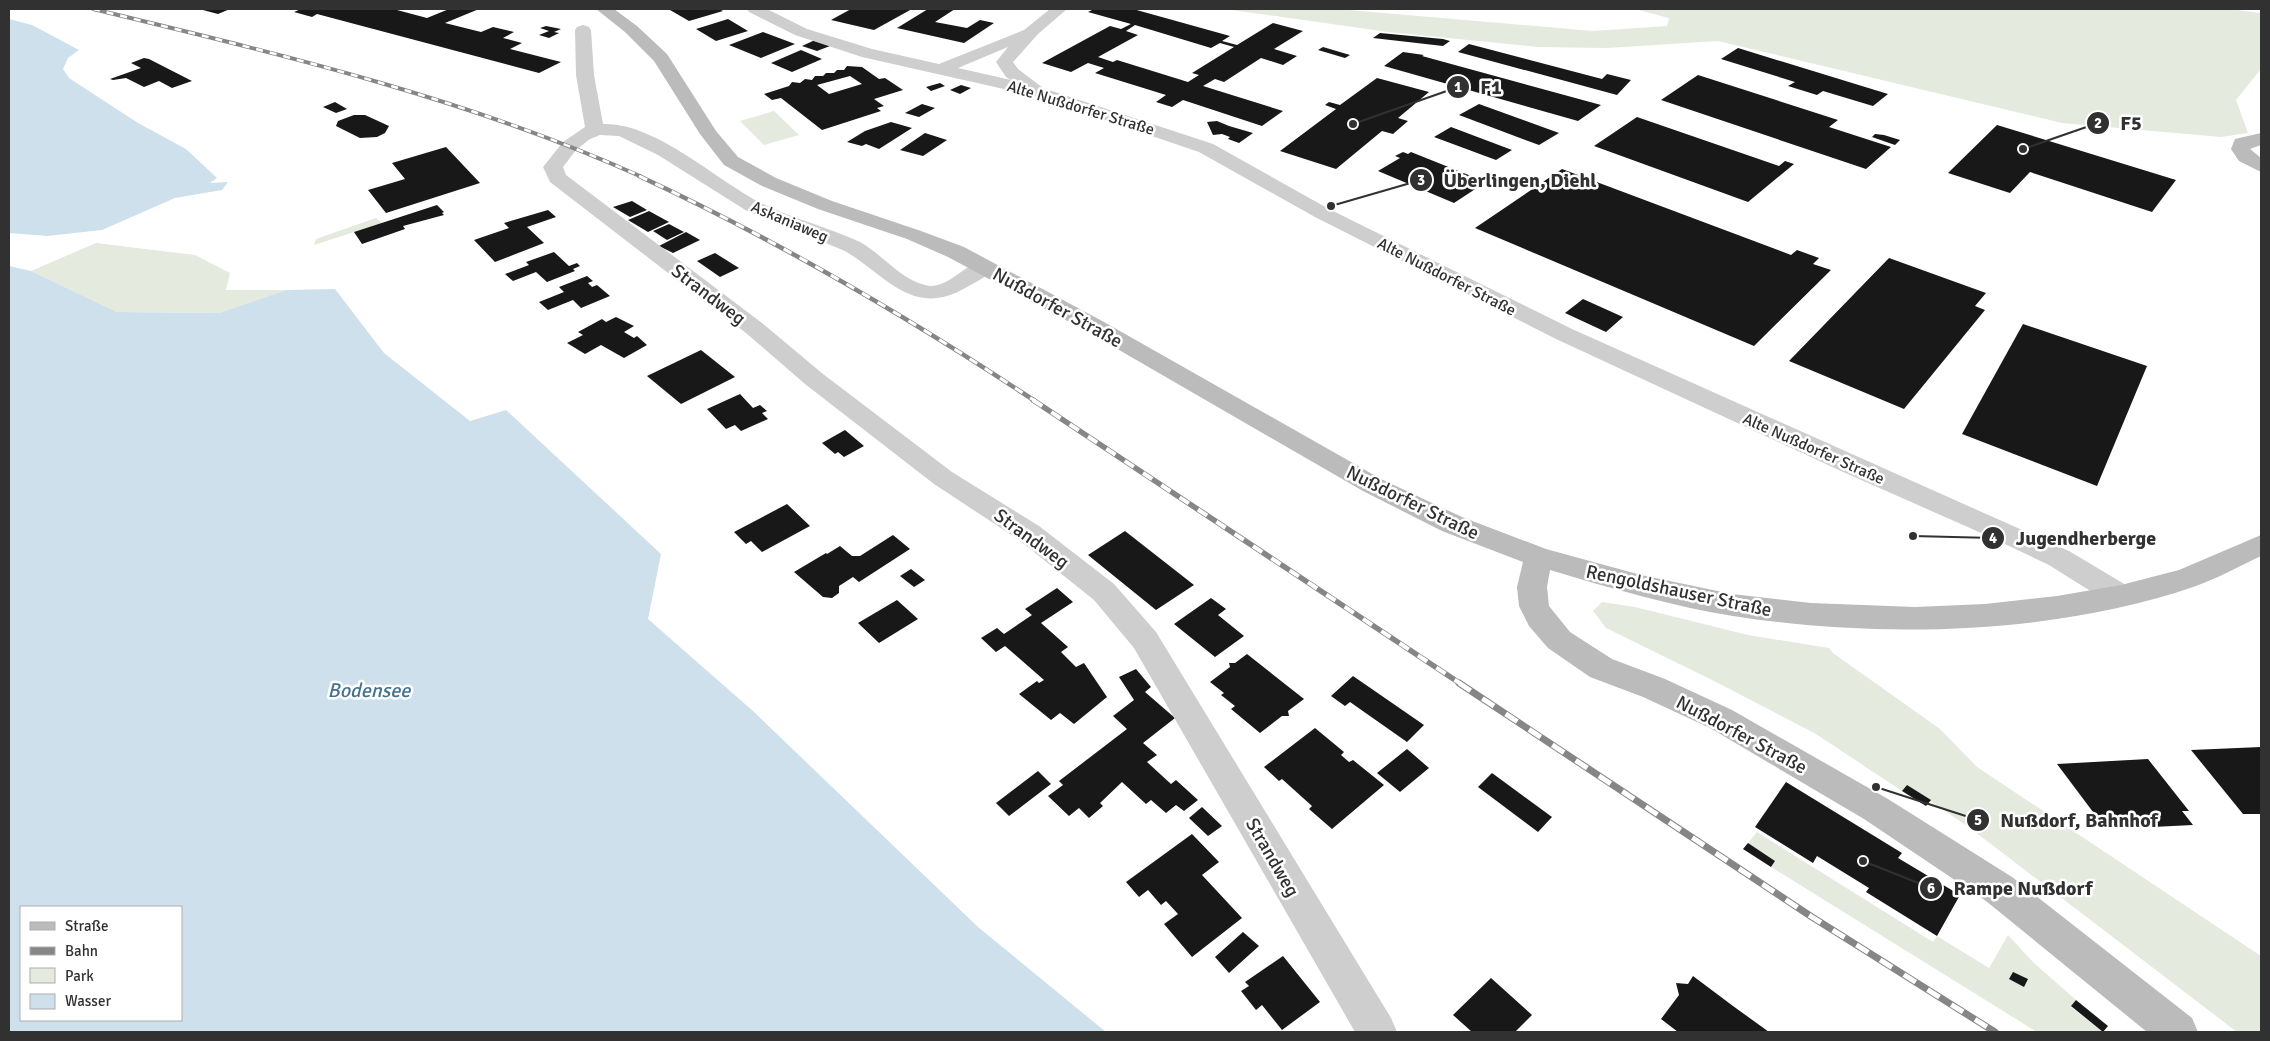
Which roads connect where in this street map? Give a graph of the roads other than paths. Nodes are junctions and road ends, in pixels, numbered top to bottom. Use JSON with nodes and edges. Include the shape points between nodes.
{"nodes":[{"id":1,"x":604,"y":9,"type":"edge"},
{"id":2,"x":755,"y":9,"type":"edge"},
{"id":3,"x":1059,"y":9,"type":"edge"},
{"id":4,"x":583,"y":30,"type":"dead end"},
{"id":5,"x":1032,"y":31,"type":"junction"},
{"id":6,"x":1004,"y":62,"type":"junction"},
{"id":7,"x":940,"y":70,"type":"junction"},
{"id":8,"x":966,"y":76,"type":"junction"},
{"id":9,"x":1039,"y":92,"type":"junction"},
{"id":10,"x":595,"y":129,"type":"junction"},
{"id":11,"x":2261,"y":139,"type":"edge"},
{"id":12,"x":2261,"y":166,"type":"edge"},
{"id":13,"x":984,"y":267,"type":"junction"},
{"id":14,"x":2260,"y":547,"type":"edge"},
{"id":15,"x":1538,"y":557,"type":"junction"},
{"id":16,"x":2122,"y":596,"type":"junction"},
{"id":17,"x":1376,"y":1032,"type":"edge"},
{"id":18,"x":2178,"y":1032,"type":"edge"}],
"edges":[{"from":1,"to":13,"type":"street","name":"Nußdorfer Straße","via":[[661,58],[731,161],[769,182],[914,235]]},
{"from":2,"to":7,"type":"street","name":"Alte Nußdorfer Straße","via":[[801,32]]},
{"from":3,"to":5,"type":"street"},
{"from":4,"to":10,"type":"street"},
{"from":5,"to":6,"type":"street"},
{"from":5,"to":7,"type":"street"},
{"from":6,"to":8,"type":"street"},
{"from":6,"to":9,"type":"street","via":[[1012,74]]},
{"from":7,"to":8,"type":"street","name":"Alte Nußdorfer Straße"},
{"from":8,"to":9,"type":"street","name":"Alte Nußdorfer Straße"},
{"from":9,"to":16,"type":"street","name":"Alte Nußdorfer Straße","via":[[1206,148],[1322,213],[1564,334],[1778,433],[2007,533],[2059,558]]},
{"from":10,"to":13,"type":"street","name":"Askaniaweg","via":[[626,132],[651,143],[756,208],[864,254],[908,287],[927,292],[954,286]]},
{"from":10,"to":17,"type":"street","name":"Strandweg","via":[[576,140],[553,167],[557,178],[943,478],[1029,533],[1104,592],[1145,640]]},
{"from":11,"to":12,"type":"street","via":[[2246,141],[2240,149]]},
{"from":13,"to":15,"type":"street","name":"Nußdorfer Straße","via":[[1096,326],[1372,485],[1452,524]]},
{"from":14,"to":16,"type":"street","name":"Rengoldshauser Straße","via":[[2187,578]]},
{"from":15,"to":16,"type":"street","name":"Rengoldshauser Straße","via":[[1641,586],[1714,601],[1811,614],[1915,618],[1985,615],[2057,608]]},
{"from":15,"to":18,"type":"street","name":"Nußdorfer Straße","via":[[1532,587],[1534,606],[1559,640],[1601,668],[1721,719],[1876,809],[1999,889]]}]}
